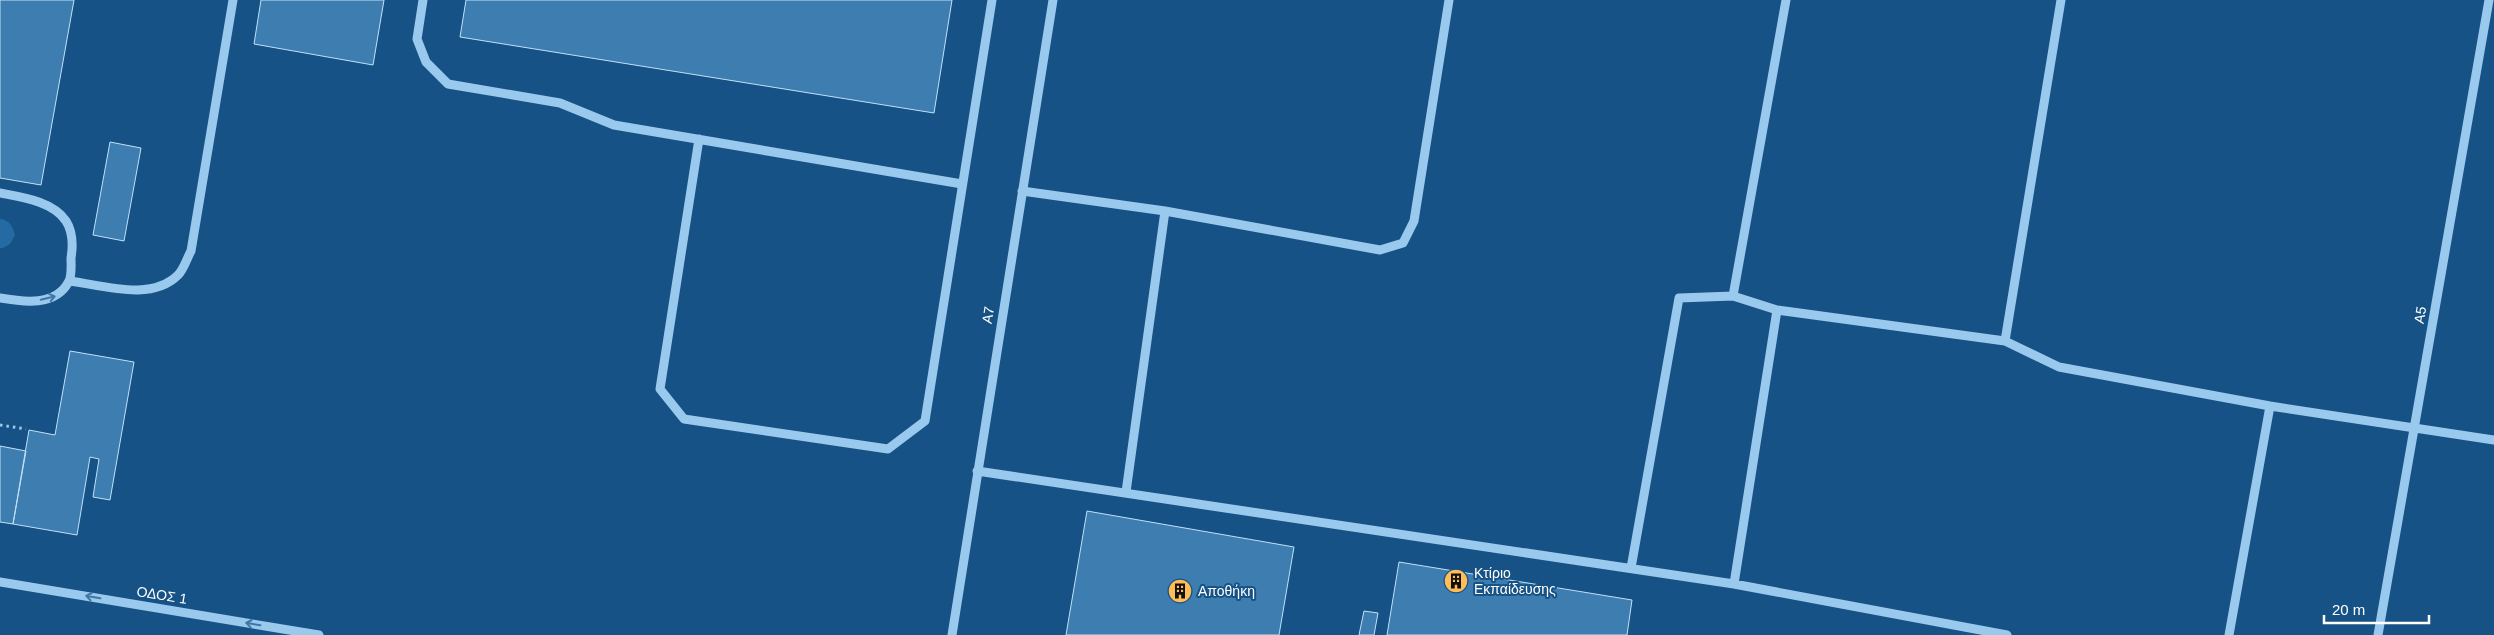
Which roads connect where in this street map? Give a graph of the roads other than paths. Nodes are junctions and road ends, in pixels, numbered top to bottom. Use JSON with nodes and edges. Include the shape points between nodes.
{"nodes":[{"id":1,"x":233,"y":0,"type":"edge"},
{"id":2,"x":423,"y":0,"type":"edge"},
{"id":3,"x":992,"y":0,"type":"edge"},
{"id":4,"x":1053,"y":0,"type":"edge"},
{"id":5,"x":1449,"y":0,"type":"edge"},
{"id":6,"x":1786,"y":0,"type":"edge"},
{"id":7,"x":2061,"y":0,"type":"edge"},
{"id":8,"x":2489,"y":0,"type":"edge"},
{"id":9,"x":699,"y":139,"type":"junction"},
{"id":10,"x":962,"y":184,"type":"junction"},
{"id":11,"x":1022,"y":191,"type":"junction"},
{"id":12,"x":0,"y":193,"type":"edge"},
{"id":13,"x":1165,"y":211,"type":"junction"},
{"id":14,"x":69,"y":280,"type":"junction"},
{"id":15,"x":1733,"y":296,"type":"junction"},
{"id":16,"x":0,"y":298,"type":"edge"},
{"id":17,"x":1777,"y":310,"type":"junction"},
{"id":18,"x":2005,"y":341,"type":"junction"},
{"id":19,"x":2270,"y":406,"type":"junction"},
{"id":20,"x":2414,"y":428,"type":"junction"},
{"id":21,"x":2494,"y":440,"type":"edge"},
{"id":22,"x":977,"y":471,"type":"junction"},
{"id":23,"x":1126,"y":492,"type":"junction"},
{"id":24,"x":1631,"y":568,"type":"junction"},
{"id":25,"x":0,"y":582,"type":"edge"},
{"id":26,"x":1734,"y":584,"type":"junction"},
{"id":27,"x":319,"y":635,"type":"edge"},
{"id":28,"x":952,"y":635,"type":"edge"},
{"id":29,"x":2007,"y":635,"type":"edge"},
{"id":30,"x":2229,"y":635,"type":"edge"},
{"id":31,"x":2378,"y":635,"type":"edge"}],
"edges":[{"from":1,"to":14,"type":"street","via":[[191,251],[179,274],[157,289],[136,290]]},
{"from":2,"to":9,"type":"street","via":[[417,39],[426,62],[448,84],[560,103],[614,125]]},
{"from":3,"to":10,"type":"street"},
{"from":4,"to":11,"type":"street","name":"Α7"},
{"from":5,"to":13,"type":"street","via":[[1414,220],[1403,243],[1380,250]]},
{"from":6,"to":15,"type":"street"},
{"from":7,"to":18,"type":"street"},
{"from":8,"to":20,"type":"street","name":"Α5"},
{"from":9,"to":10,"type":"street"},
{"from":9,"to":10,"type":"street","via":[[660,389],[684,419],[888,450],[925,421]]},
{"from":11,"to":13,"type":"street"},
{"from":11,"to":22,"type":"street","name":"Α7"},
{"from":12,"to":14,"type":"street","via":[[46,205],[66,221],[73,242]]},
{"from":13,"to":23,"type":"street"},
{"from":16,"to":14,"type":"street","one_way":true,"via":[[31,302],[57,296]]},
{"from":15,"to":17,"type":"street"},
{"from":15,"to":24,"type":"street","via":[[1679,298]]},
{"from":17,"to":18,"type":"street"},
{"from":17,"to":26,"type":"street"},
{"from":18,"to":19,"type":"street","via":[[2059,367]]},
{"from":19,"to":20,"type":"street"},
{"from":19,"to":30,"type":"street"},
{"from":20,"to":21,"type":"street"},
{"from":20,"to":31,"type":"street","name":"Α5"},
{"from":22,"to":23,"type":"street"},
{"from":22,"to":28,"type":"street","name":"Α7"},
{"from":23,"to":24,"type":"street"},
{"from":24,"to":26,"type":"street"},
{"from":27,"to":25,"type":"street","name":"ΟΔΟΣ 1","one_way":true},
{"from":26,"to":29,"type":"street"}]}
